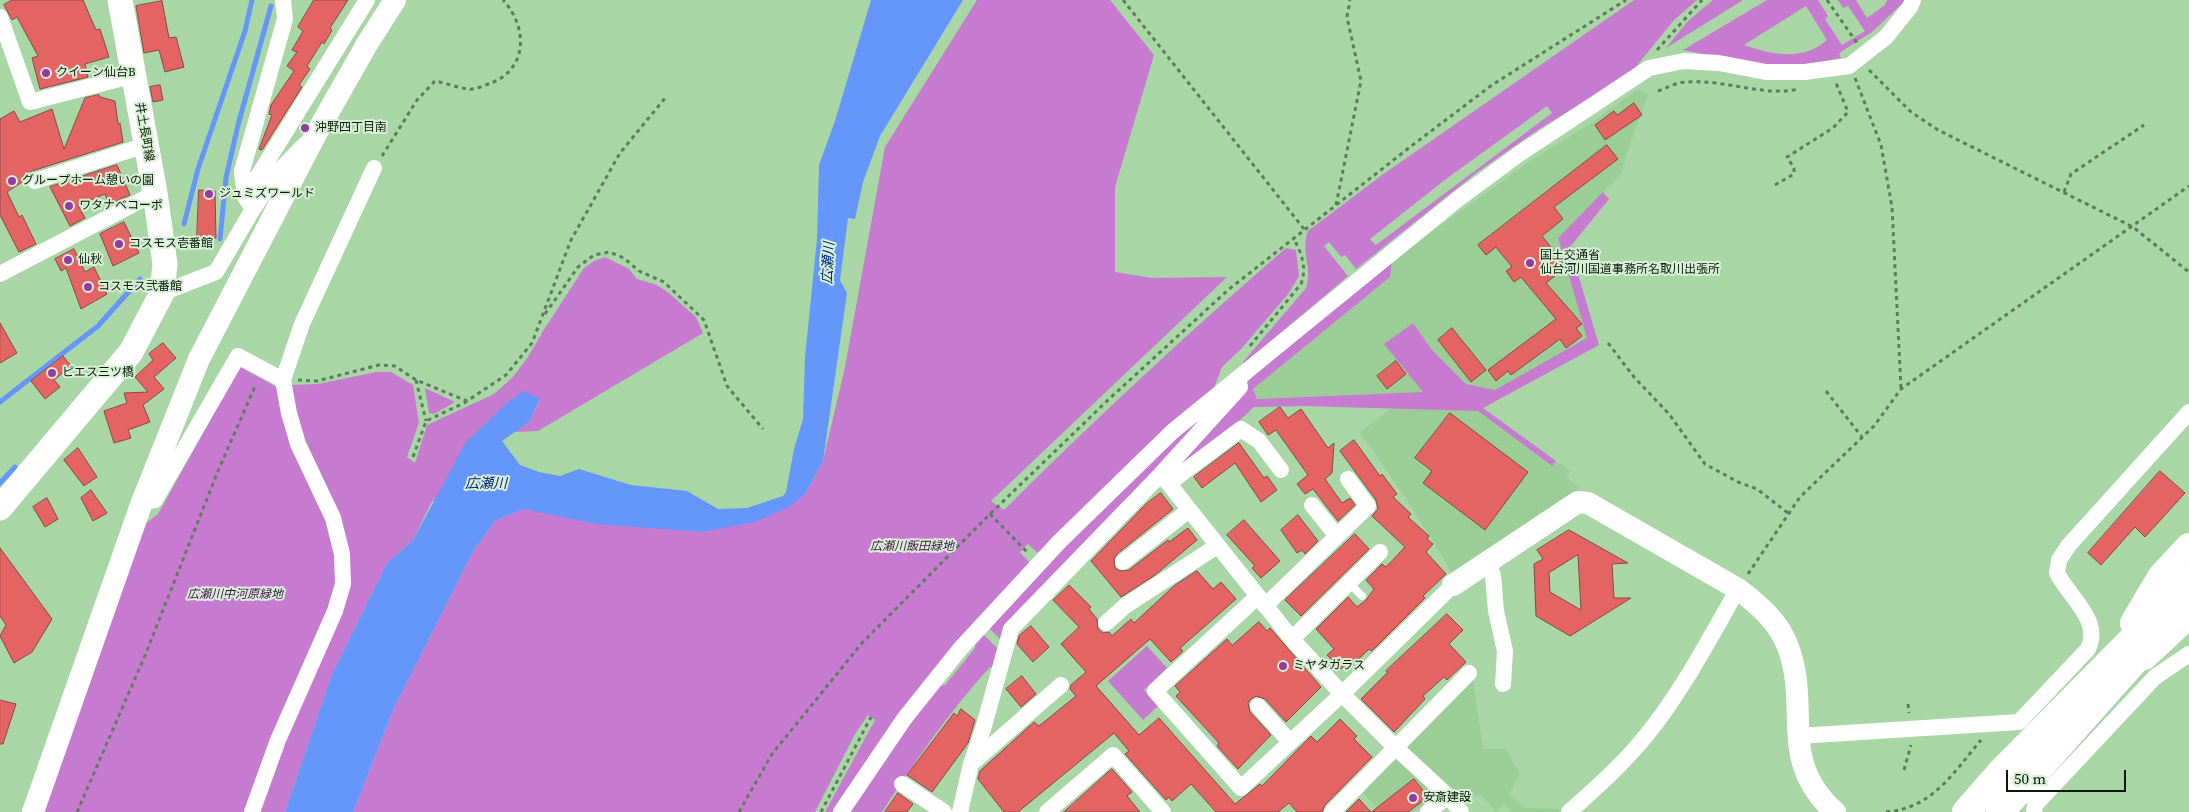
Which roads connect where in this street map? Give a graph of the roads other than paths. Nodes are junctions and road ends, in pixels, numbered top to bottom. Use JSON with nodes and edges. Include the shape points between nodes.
{"nodes":[{"id":1,"x":120,"y":0,"type":"edge"},
{"id":2,"x":282,"y":0,"type":"edge"},
{"id":3,"x":367,"y":0,"type":"edge"},
{"id":4,"x":395,"y":0,"type":"edge"},
{"id":5,"x":1912,"y":0,"type":"edge"},
{"id":6,"x":2,"y":26,"type":"edge"},
{"id":7,"x":135,"y":75,"type":"junction"},
{"id":8,"x":317,"y":132,"type":"junction"},
{"id":9,"x":146,"y":145,"type":"junction"},
{"id":10,"x":374,"y":168,"type":"road end"},
{"id":11,"x":35,"y":181,"type":"dead end"},
{"id":12,"x":155,"y":193,"type":"junction"},
{"id":13,"x":249,"y":203,"type":"junction"},
{"id":14,"x":0,"y":274,"type":"edge"},
{"id":15,"x":162,"y":293,"type":"junction"},
{"id":16,"x":1238,"y":378,"type":"junction"},
{"id":17,"x":283,"y":380,"type":"junction"},
{"id":18,"x":2189,"y":412,"type":"edge"},
{"id":19,"x":1281,"y":470,"type":"dead end"},
{"id":20,"x":1165,"y":478,"type":"junction"},
{"id":21,"x":1348,"y":478,"type":"dead end"},
{"id":22,"x":142,"y":502,"type":"junction"},
{"id":23,"x":1312,"y":505,"type":"dead end"},
{"id":24,"x":0,"y":508,"type":"edge"},
{"id":25,"x":1189,"y":510,"type":"junction"},
{"id":26,"x":1336,"y":535,"type":"junction"},
{"id":27,"x":1217,"y":546,"type":"junction"},
{"id":28,"x":2189,"y":547,"type":"edge"},
{"id":29,"x":1380,"y":552,"type":"dead end"},
{"id":30,"x":1123,"y":562,"type":"dead end"},
{"id":31,"x":1486,"y":562,"type":"junction"},
{"id":32,"x":2189,"y":564,"type":"edge"},
{"id":33,"x":2189,"y":582,"type":"edge"},
{"id":34,"x":1348,"y":583,"type":"junction"},
{"id":35,"x":1453,"y":585,"type":"joint"},
{"id":36,"x":1738,"y":589,"type":"junction"},
{"id":37,"x":1362,"y":596,"type":"dead end"},
{"id":38,"x":2189,"y":600,"type":"edge"},
{"id":39,"x":1261,"y":601,"type":"junction"},
{"id":40,"x":2189,"y":614,"type":"edge"},
{"id":41,"x":1106,"y":622,"type":"dead end"},
{"id":42,"x":2189,"y":626,"type":"edge"},
{"id":43,"x":1292,"y":639,"type":"junction"},
{"id":44,"x":2189,"y":654,"type":"edge"},
{"id":45,"x":2119,"y":665,"type":"junction"},
{"id":46,"x":1469,"y":673,"type":"dead end"},
{"id":47,"x":1503,"y":684,"type":"dead end"},
{"id":48,"x":1061,"y":685,"type":"dead end"},
{"id":49,"x":1342,"y":694,"type":"junction"},
{"id":50,"x":1258,"y":706,"type":"dead end"},
{"id":51,"x":1798,"y":736,"type":"junction"},
{"id":52,"x":1290,"y":742,"type":"junction"},
{"id":53,"x":1395,"y":747,"type":"junction"},
{"id":54,"x":971,"y":764,"type":"junction"},
{"id":55,"x":902,"y":784,"type":"dead end"},
{"id":56,"x":1448,"y":796,"type":"junction"},
{"id":57,"x":33,"y":812,"type":"edge"},
{"id":58,"x":252,"y":812,"type":"edge"},
{"id":59,"x":841,"y":812,"type":"edge"},
{"id":60,"x":944,"y":812,"type":"edge"},
{"id":61,"x":960,"y":812,"type":"edge"},
{"id":62,"x":1046,"y":812,"type":"edge"},
{"id":63,"x":1162,"y":812,"type":"edge"},
{"id":64,"x":1332,"y":812,"type":"edge"},
{"id":65,"x":1428,"y":812,"type":"edge"},
{"id":66,"x":1461,"y":812,"type":"edge"},
{"id":67,"x":1569,"y":812,"type":"edge"},
{"id":68,"x":1835,"y":812,"type":"edge"},
{"id":69,"x":1966,"y":812,"type":"edge"},
{"id":70,"x":2000,"y":812,"type":"edge"},
{"id":71,"x":2034,"y":812,"type":"edge"}],
"edges":[{"from":1,"to":7,"type":"main road","name":"井土長町線"},
{"from":2,"to":13,"type":"street","via":[[284,19],[242,171]]},
{"from":3,"to":13,"type":"street"},
{"from":4,"to":8,"type":"street"},
{"from":5,"to":16,"type":"street","via":[[1886,37],[1854,63],[1805,72],[1766,72],[1719,63],[1684,61],[1649,68],[1519,154],[1458,199]]},
{"from":6,"to":7,"type":"street","via":[[30,102]]},
{"from":7,"to":9,"type":"main road","name":"井土長町線"},
{"from":8,"to":13,"type":"street"},
{"from":8,"to":22,"type":"street","via":[[199,359]]},
{"from":9,"to":11,"type":"street"},
{"from":9,"to":12,"type":"main road","name":"井土長町線"},
{"from":10,"to":17,"type":"street","via":[[302,324]]},
{"from":12,"to":14,"type":"street"},
{"from":12,"to":15,"type":"main road","name":"井土長町線","via":[[165,264]]},
{"from":13,"to":15,"type":"street","via":[[216,272]]},
{"from":15,"to":24,"type":"main road","name":"井土長町線","via":[[131,352]]},
{"from":16,"to":20,"type":"street","via":[[1240,387]]},
{"from":16,"to":59,"type":"street","via":[[1136,465],[960,649],[904,719]]},
{"from":17,"to":22,"type":"street","via":[[238,356],[155,500]]},
{"from":17,"to":58,"type":"street","via":[[288,413],[298,444],[333,518],[342,554],[343,584],[335,611],[278,740]]},
{"from":18,"to":51,"type":"street","via":[[2059,560],[2057,573],[2090,622],[2092,641],[2019,722]]},
{"from":19,"to":20,"type":"street","via":[[1259,441],[1241,429]]},
{"from":20,"to":25,"type":"street"},
{"from":20,"to":54,"type":"street","via":[[1011,629]]},
{"from":21,"to":26,"type":"street","via":[[1368,506]]},
{"from":22,"to":57,"type":"street"},
{"from":23,"to":26,"type":"street"},
{"from":25,"to":27,"type":"street"},
{"from":25,"to":30,"type":"street"},
{"from":26,"to":39,"type":"street"},
{"from":27,"to":39,"type":"street"},
{"from":27,"to":41,"type":"street","via":[[1124,606]]},
{"from":28,"to":45,"type":"highway","via":[[2162,576]]},
{"from":29,"to":34,"type":"street"},
{"from":31,"to":35,"type":"street"},
{"from":31,"to":36,"type":"street","via":[[1578,502],[1588,503]]},
{"from":31,"to":47,"type":"street","via":[[1493,575],[1496,611],[1505,651]]},
{"from":32,"to":45,"type":"highway","via":[[2169,583]]},
{"from":33,"to":45,"type":"highway"},
{"from":34,"to":37,"type":"lane"},
{"from":34,"to":43,"type":"street"},
{"from":35,"to":49,"type":"street"},
{"from":36,"to":51,"type":"street","via":[[1774,622],[1789,648]]},
{"from":36,"to":67,"type":"street","via":[[1674,697],[1646,735],[1620,766]]},
{"from":38,"to":45,"type":"highway"},
{"from":39,"to":43,"type":"street"},
{"from":39,"to":52,"type":"street","via":[[1155,691],[1241,788]]},
{"from":40,"to":45,"type":"highway"},
{"from":42,"to":45,"type":"highway"},
{"from":43,"to":49,"type":"street"},
{"from":44,"to":71,"type":"street","via":[[2155,677],[2067,769],[2035,805]]},
{"from":45,"to":69,"type":"highway","via":[[2002,772]]},
{"from":45,"to":70,"type":"highway"},
{"from":46,"to":53,"type":"street"},
{"from":48,"to":54,"type":"street"},
{"from":49,"to":52,"type":"street"},
{"from":49,"to":53,"type":"street"},
{"from":50,"to":52,"type":"street"},
{"from":51,"to":68,"type":"street","via":[[1805,773],[1819,796]]},
{"from":53,"to":56,"type":"street"},
{"from":53,"to":64,"type":"street"},
{"from":54,"to":61,"type":"street"},
{"from":55,"to":60,"type":"street"},
{"from":56,"to":65,"type":"street"},
{"from":56,"to":66,"type":"street"},
{"from":62,"to":63,"type":"street","via":[[1113,755]]}]}
